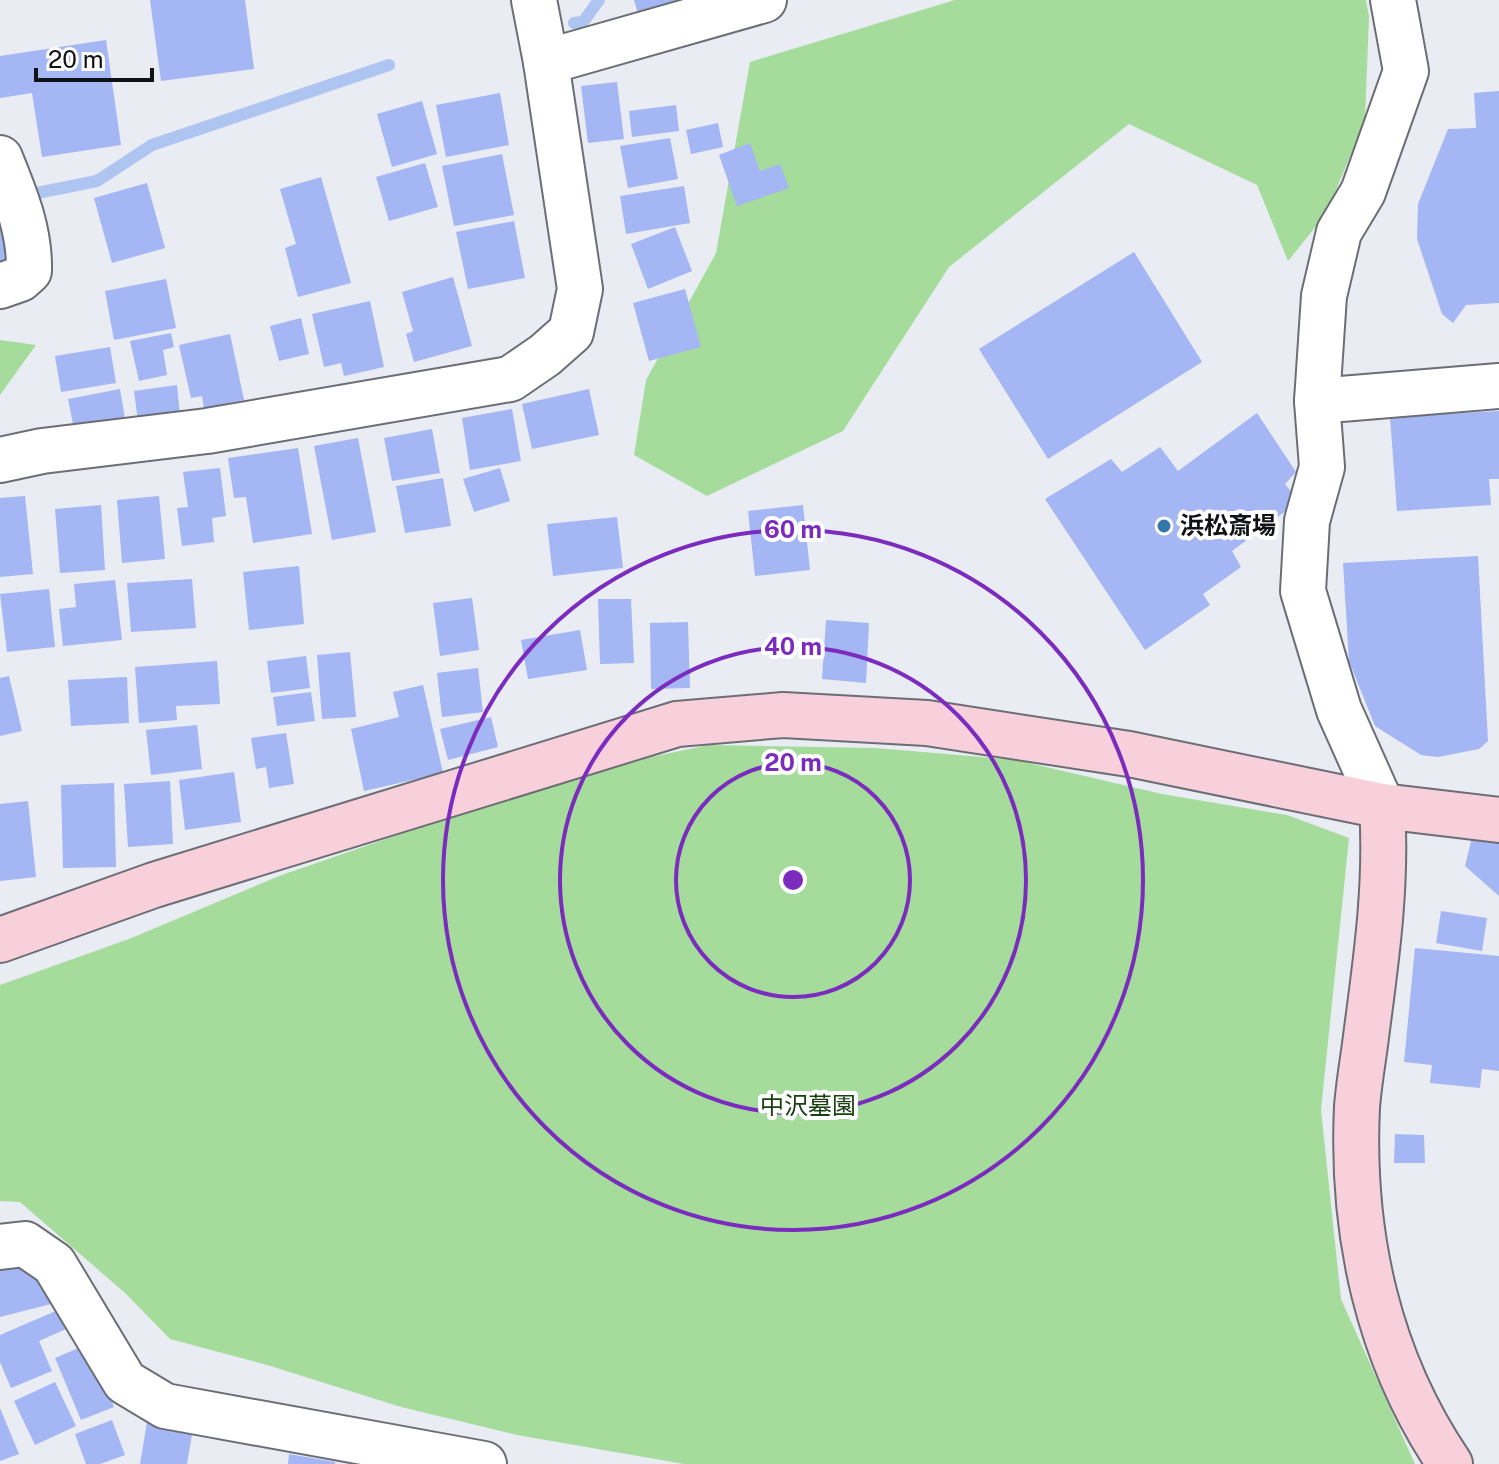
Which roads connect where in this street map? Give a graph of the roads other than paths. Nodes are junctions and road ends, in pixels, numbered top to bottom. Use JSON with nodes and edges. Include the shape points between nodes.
{"nodes":[{"id":1,"x":534,"y":0,"type":"edge"},
{"id":2,"x":764,"y":0,"type":"edge"},
{"id":3,"x":1393,"y":0,"type":"edge"},
{"id":4,"x":546,"y":62,"type":"junction"},
{"id":5,"x":10,"y":182,"type":"edge"},
{"id":6,"x":0,"y":286,"type":"edge"},
{"id":7,"x":1499,"y":386,"type":"edge"},
{"id":8,"x":1317,"y":401,"type":"junction"},
{"id":9,"x":0,"y":460,"type":"edge"},
{"id":10,"x":1382,"y":806,"type":"junction"},
{"id":11,"x":1499,"y":820,"type":"edge"},
{"id":12,"x":0,"y":940,"type":"edge"},
{"id":13,"x":0,"y":1247,"type":"edge"},
{"id":14,"x":378,"y":1454,"type":"edge"},
{"id":15,"x":484,"y":1464,"type":"edge"},
{"id":16,"x":1450,"y":1464,"type":"edge"}],
"edges":[{"from":1,"to":4,"type":"street"},
{"from":2,"to":4,"type":"street"},
{"from":3,"to":8,"type":"street","via":[[1406,71],[1363,192],[1339,232],[1324,296]]},
{"from":4,"to":9,"type":"street","via":[[580,289],[571,332],[545,355],[510,379]]},
{"from":5,"to":6,"type":"street","via":[[29,249],[29,271]]},
{"from":7,"to":8,"type":"street"},
{"from":8,"to":10,"type":"street","via":[[1322,467],[1307,521],[1303,591],[1339,710]]},
{"from":10,"to":11,"type":"street"},
{"from":10,"to":12,"type":"street","via":[[1129,754],[927,723],[783,715],[677,724],[154,885]]},
{"from":10,"to":16,"type":"street","via":[[1384,870],[1357,1106],[1359,1216],[1383,1326],[1407,1390]]},
{"from":13,"to":14,"type":"street","via":[[25,1244],[54,1264],[125,1382],[165,1406]]},
{"from":14,"to":15,"type":"street"}]}
